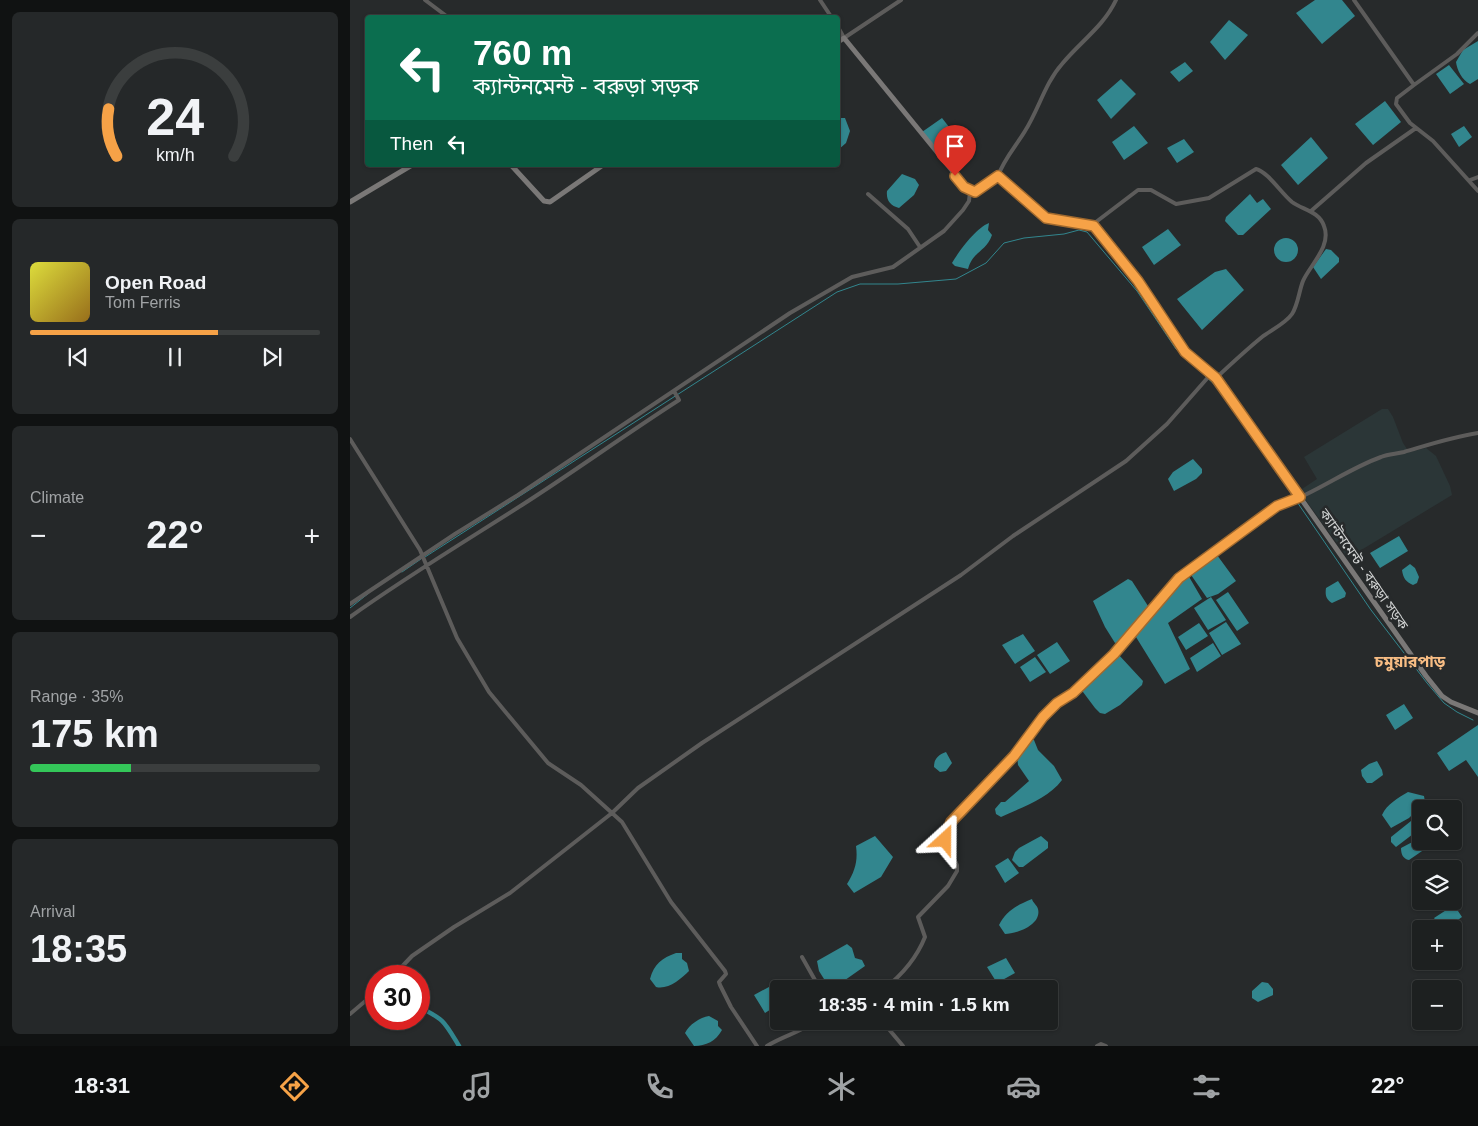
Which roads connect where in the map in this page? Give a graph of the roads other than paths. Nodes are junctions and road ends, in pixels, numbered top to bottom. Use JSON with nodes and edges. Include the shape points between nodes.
{"nodes":[{"id":1,"x":425,"y":0,"type":"edge"},
{"id":2,"x":820,"y":0,"type":"edge"},
{"id":3,"x":901,"y":0,"type":"edge"},
{"id":4,"x":1116,"y":0,"type":"edge"},
{"id":5,"x":1354,"y":0,"type":"edge"},
{"id":6,"x":445,"y":15,"type":"edge"},
{"id":7,"x":830,"y":15,"type":"edge"},
{"id":8,"x":840,"y":31,"type":"edge"},
{"id":9,"x":1478,"y":33,"type":"edge"},
{"id":10,"x":844,"y":38,"type":"junction"},
{"id":11,"x":840,"y":41,"type":"edge"},
{"id":12,"x":1414,"y":85,"type":"junction"},
{"id":13,"x":1416,"y":128,"type":"junction"},
{"id":14,"x":409,"y":167,"type":"edge"},
{"id":15,"x":513,"y":167,"type":"edge"},
{"id":16,"x":601,"y":167,"type":"edge"},
{"id":17,"x":998,"y":176,"type":"junction"},
{"id":18,"x":1478,"y":177,"type":"edge"},
{"id":19,"x":1470,"y":180,"type":"junction"},
{"id":20,"x":1478,"y":191,"type":"edge"},
{"id":21,"x":970,"y":192,"type":"junction"},
{"id":22,"x":868,"y":194,"type":"dead end"},
{"id":23,"x":350,"y":202,"type":"edge"},
{"id":24,"x":1312,"y":211,"type":"junction"},
{"id":25,"x":1092,"y":225,"type":"junction"},
{"id":26,"x":920,"y":247,"type":"junction"},
{"id":27,"x":1214,"y":375,"type":"junction"},
{"id":28,"x":674,"y":393,"type":"junction"},
{"id":29,"x":1478,"y":433,"type":"edge"},
{"id":30,"x":350,"y":439,"type":"edge"},
{"id":31,"x":1300,"y":497,"type":"junction"},
{"id":32,"x":422,"y":556,"type":"junction"},
{"id":33,"x":425,"y":564,"type":"junction"},
{"id":34,"x":350,"y":604,"type":"edge"},
{"id":35,"x":350,"y":617,"type":"edge"},
{"id":36,"x":1478,"y":713,"type":"edge"},
{"id":37,"x":612,"y":813,"type":"junction"},
{"id":38,"x":802,"y":957,"type":"dead end"},
{"id":39,"x":403,"y":965,"type":"edge"},
{"id":40,"x":815,"y":980,"type":"edge"},
{"id":41,"x":893,"y":980,"type":"edge"},
{"id":42,"x":365,"y":1001,"type":"edge"},
{"id":43,"x":350,"y":1014,"type":"edge"},
{"id":44,"x":802,"y":1030,"type":"edge"},
{"id":45,"x":890,"y":1030,"type":"edge"},
{"id":46,"x":757,"y":1046,"type":"edge"},
{"id":47,"x":768,"y":1046,"type":"edge"},
{"id":48,"x":903,"y":1046,"type":"edge"},
{"id":49,"x":1097,"y":1046,"type":"edge"},
{"id":50,"x":1106,"y":1046,"type":"edge"}],
"edges":[{"from":1,"to":6,"type":"street"},
{"from":2,"to":7,"type":"street"},
{"from":3,"to":10,"type":"street"},
{"from":4,"to":17,"type":"street","via":[[1099,26],[1056,71]]},
{"from":5,"to":12,"type":"street"},
{"from":8,"to":10,"type":"street"},
{"from":9,"to":12,"type":"street"},
{"from":10,"to":11,"type":"main road"},
{"from":10,"to":21,"type":"main road"},
{"from":12,"to":13,"type":"street","via":[[1395,101]]},
{"from":13,"to":19,"type":"street","via":[[1427,135]]},
{"from":13,"to":24,"type":"street","via":[[1366,163]]},
{"from":14,"to":23,"type":"main road"},
{"from":15,"to":16,"type":"main road","via":[[544,201],[550,202]]},
{"from":17,"to":21,"type":"main road","via":[[979,190]]},
{"from":17,"to":25,"type":"main road","via":[[1046,218]]},
{"from":18,"to":19,"type":"street"},
{"from":19,"to":20,"type":"street"},
{"from":21,"to":26,"type":"street","via":[[969,200],[959,215],[932,241]]},
{"from":22,"to":26,"type":"street","via":[[908,230]]},
{"from":24,"to":25,"type":"street","via":[[1283,194],[1262,171],[1256,169],[1210,198],[1176,204],[1151,190],[1138,190]]},
{"from":24,"to":27,"type":"street","via":[[1325,227],[1324,243],[1304,279],[1292,315]]},
{"from":25,"to":27,"type":"main road","name":"ক্যান্টনমেন্ট - বরুড়া সড়ক","via":[[1138,281],[1185,352]]},
{"from":26,"to":28,"type":"street","via":[[894,268],[852,277],[790,313]]},
{"from":27,"to":31,"type":"main road","name":"ক্যান্টনমেন্ট - বরুড়া সড়ক"},
{"from":27,"to":37,"type":"street","via":[[1126,461],[1013,536],[961,575],[702,743],[638,788]]},
{"from":28,"to":32,"type":"street"},
{"from":28,"to":33,"type":"street","via":[[679,400],[522,505]]},
{"from":29,"to":31,"type":"street","via":[[1382,456]]},
{"from":30,"to":32,"type":"street"},
{"from":31,"to":36,"type":"main road","name":"ক্যান্টনমেন্ট - বরুড়া সড়ক","via":[[1442,696]]},
{"from":31,"to":41,"type":"street","via":[[1277,506],[1179,578],[1114,654],[1043,717],[1014,756],[951,822],[945,840],[957,870],[948,886],[918,918],[925,937],[910,963]]},
{"from":32,"to":33,"type":"street"},
{"from":32,"to":34,"type":"street"},
{"from":33,"to":35,"type":"street"},
{"from":33,"to":37,"type":"street","via":[[457,638],[489,692],[548,763],[581,785]]},
{"from":37,"to":39,"type":"street","via":[[510,893],[454,926]]},
{"from":37,"to":46,"type":"street","via":[[633,838],[671,902],[726,971],[720,985]]},
{"from":38,"to":40,"type":"street"},
{"from":42,"to":43,"type":"street"},
{"from":44,"to":47,"type":"street"},
{"from":45,"to":48,"type":"street"},
{"from":49,"to":50,"type":"street"}]}
